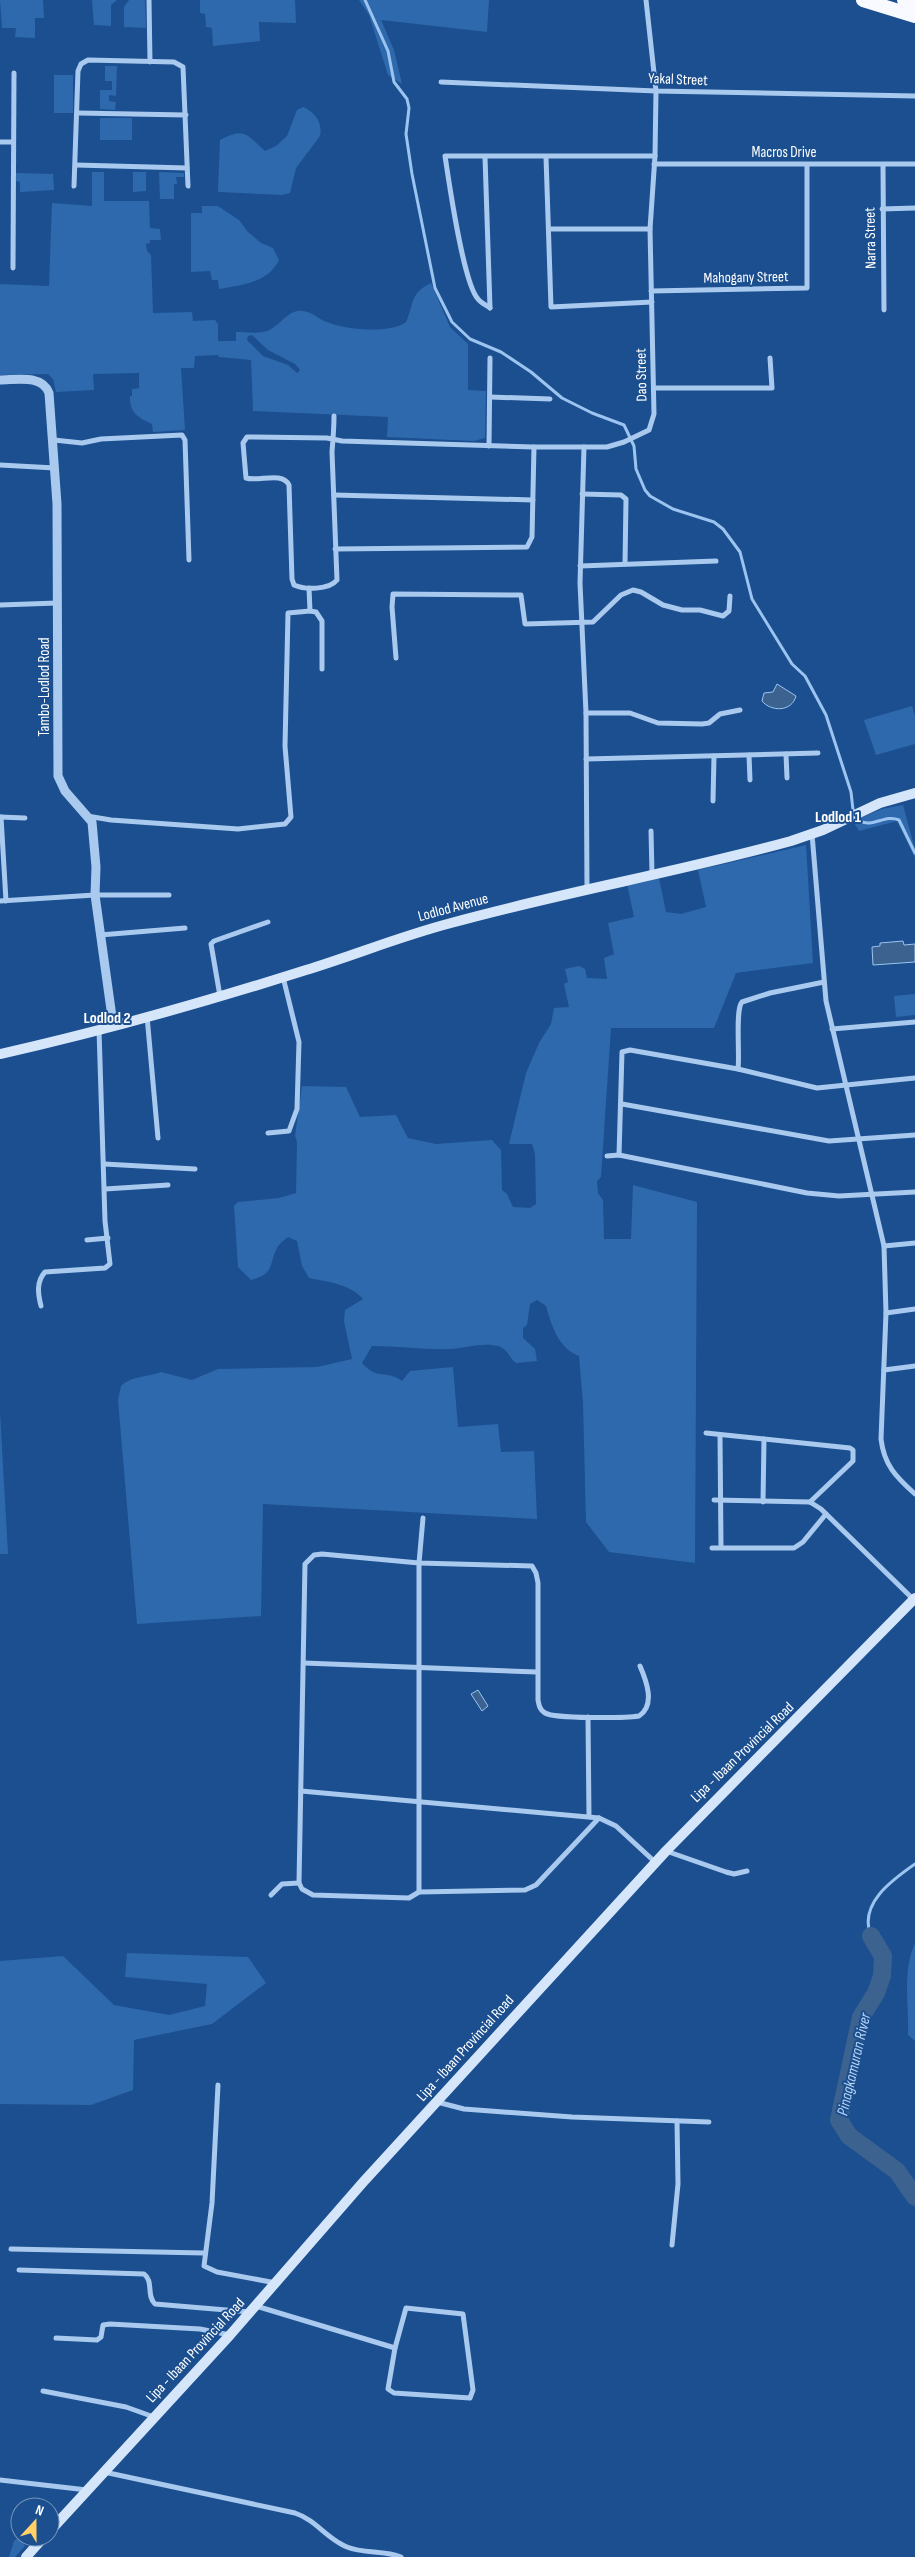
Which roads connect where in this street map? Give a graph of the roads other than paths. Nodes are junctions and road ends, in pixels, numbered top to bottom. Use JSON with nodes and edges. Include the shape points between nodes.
{"nodes":[{"id":1,"x":149,"y":0,"type":"edge"},
{"id":2,"x":646,"y":0,"type":"edge"},
{"id":3,"x":863,"y":0,"type":"edge"},
{"id":4,"x":904,"y":0,"type":"edge"},
{"id":5,"x":915,"y":4,"type":"edge"},
{"id":6,"x":915,"y":16,"type":"edge"},
{"id":7,"x":150,"y":62,"type":"junction"},
{"id":8,"x":14,"y":73,"type":"dead end"},
{"id":9,"x":441,"y":82,"type":"dead end"},
{"id":10,"x":656,"y":91,"type":"junction"},
{"id":11,"x":915,"y":96,"type":"edge"},
{"id":12,"x":78,"y":113,"type":"junction"},
{"id":13,"x":186,"y":115,"type":"junction"},
{"id":14,"x":0,"y":142,"type":"edge"},
{"id":15,"x":12,"y":142,"type":"junction"},
{"id":16,"x":485,"y":156,"type":"junction"},
{"id":17,"x":655,"y":156,"type":"junction"},
{"id":18,"x":546,"y":157,"type":"junction"},
{"id":19,"x":654,"y":164,"type":"junction"},
{"id":20,"x":915,"y":164,"type":"edge"},
{"id":21,"x":76,"y":165,"type":"junction"},
{"id":22,"x":807,"y":165,"type":"junction"},
{"id":23,"x":883,"y":165,"type":"junction"},
{"id":24,"x":187,"y":168,"type":"junction"},
{"id":25,"x":74,"y":186,"type":"dead end"},
{"id":26,"x":188,"y":186,"type":"dead end"},
{"id":27,"x":915,"y":208,"type":"edge"},
{"id":28,"x":882,"y":210,"type":"junction"},
{"id":29,"x":549,"y":229,"type":"junction"},
{"id":30,"x":650,"y":229,"type":"junction"},
{"id":31,"x":13,"y":268,"type":"dead end"},
{"id":32,"x":652,"y":291,"type":"junction"},
{"id":33,"x":652,"y":302,"type":"junction"},
{"id":34,"x":884,"y":310,"type":"dead end"},
{"id":35,"x":490,"y":358,"type":"dead end"},
{"id":36,"x":770,"y":358,"type":"dead end"},
{"id":37,"x":0,"y":380,"type":"edge"},
{"id":38,"x":654,"y":388,"type":"junction"},
{"id":39,"x":490,"y":397,"type":"junction"},
{"id":40,"x":550,"y":399,"type":"dead end"},
{"id":41,"x":334,"y":416,"type":"dead end"},
{"id":42,"x":334,"y":439,"type":"junction"},
{"id":43,"x":54,"y":440,"type":"junction"},
{"id":44,"x":489,"y":446,"type":"junction"},
{"id":45,"x":534,"y":447,"type":"junction"},
{"id":46,"x":584,"y":447,"type":"junction"},
{"id":47,"x":0,"y":465,"type":"edge"},
{"id":48,"x":56,"y":468,"type":"junction"},
{"id":49,"x":582,"y":494,"type":"junction"},
{"id":50,"x":334,"y":495,"type":"junction"},
{"id":51,"x":533,"y":500,"type":"junction"},
{"id":52,"x":335,"y":549,"type":"junction"},
{"id":53,"x":189,"y":560,"type":"dead end"},
{"id":54,"x":716,"y":562,"type":"dead end"},
{"id":55,"x":626,"y":564,"type":"junction"},
{"id":56,"x":580,"y":566,"type":"junction"},
{"id":57,"x":309,"y":588,"type":"junction"},
{"id":58,"x":730,"y":596,"type":"dead end"},
{"id":59,"x":57,"y":603,"type":"junction"},
{"id":60,"x":0,"y":605,"type":"edge"},
{"id":61,"x":310,"y":611,"type":"junction"},
{"id":62,"x":582,"y":623,"type":"junction"},
{"id":63,"x":396,"y":658,"type":"dead end"},
{"id":64,"x":322,"y":669,"type":"dead end"},
{"id":65,"x":740,"y":710,"type":"dead end"},
{"id":66,"x":586,"y":714,"type":"junction"},
{"id":67,"x":818,"y":753,"type":"dead end"},
{"id":68,"x":786,"y":754,"type":"junction"},
{"id":69,"x":749,"y":755,"type":"junction"},
{"id":70,"x":714,"y":756,"type":"junction"},
{"id":71,"x":586,"y":759,"type":"junction"},
{"id":72,"x":787,"y":778,"type":"dead end"},
{"id":73,"x":750,"y":780,"type":"dead end"},
{"id":74,"x":915,"y":794,"type":"edge"},
{"id":75,"x":713,"y":801,"type":"dead end"},
{"id":76,"x":88,"y":816,"type":"junction"},
{"id":77,"x":1,"y":817,"type":"edge"},
{"id":78,"x":25,"y":818,"type":"dead end"},
{"id":79,"x":650,"y":831,"type":"dead end"},
{"id":80,"x":812,"y":834,"type":"junction"},
{"id":81,"x":652,"y":874,"type":"junction"},
{"id":82,"x":587,"y":888,"type":"junction"},
{"id":83,"x":95,"y":895,"type":"junction"},
{"id":84,"x":169,"y":895,"type":"dead end"},
{"id":85,"x":3,"y":901,"type":"edge"},
{"id":86,"x":268,"y":922,"type":"dead end"},
{"id":87,"x":185,"y":928,"type":"dead end"},
{"id":88,"x":100,"y":935,"type":"junction"},
{"id":89,"x":282,"y":976,"type":"junction"},
{"id":90,"x":824,"y":982,"type":"junction"},
{"id":91,"x":220,"y":996,"type":"junction"},
{"id":92,"x":147,"y":1016,"type":"junction"},
{"id":93,"x":915,"y":1022,"type":"edge"},
{"id":94,"x":113,"y":1024,"type":"junction"},
{"id":95,"x":832,"y":1028,"type":"junction"},
{"id":96,"x":99,"y":1029,"type":"junction"},
{"id":97,"x":0,"y":1054,"type":"edge"},
{"id":98,"x":738,"y":1069,"type":"junction"},
{"id":99,"x":915,"y":1078,"type":"edge"},
{"id":100,"x":847,"y":1086,"type":"junction"},
{"id":101,"x":622,"y":1104,"type":"junction"},
{"id":102,"x":268,"y":1133,"type":"dead end"},
{"id":103,"x":915,"y":1136,"type":"edge"},
{"id":104,"x":158,"y":1138,"type":"dead end"},
{"id":105,"x":860,"y":1140,"type":"junction"},
{"id":106,"x":619,"y":1155,"type":"junction"},
{"id":107,"x":607,"y":1156,"type":"dead end"},
{"id":108,"x":104,"y":1164,"type":"junction"},
{"id":109,"x":195,"y":1169,"type":"dead end"},
{"id":110,"x":168,"y":1185,"type":"dead end"},
{"id":111,"x":104,"y":1188,"type":"junction"},
{"id":112,"x":915,"y":1192,"type":"edge"},
{"id":113,"x":872,"y":1194,"type":"junction"},
{"id":114,"x":108,"y":1238,"type":"junction"},
{"id":115,"x":87,"y":1240,"type":"dead end"},
{"id":116,"x":915,"y":1243,"type":"edge"},
{"id":117,"x":884,"y":1246,"type":"junction"},
{"id":118,"x":41,"y":1306,"type":"dead end"},
{"id":119,"x":915,"y":1309,"type":"edge"},
{"id":120,"x":886,"y":1313,"type":"junction"},
{"id":121,"x":915,"y":1366,"type":"edge"},
{"id":122,"x":884,"y":1370,"type":"junction"},
{"id":123,"x":706,"y":1433,"type":"dead end"},
{"id":124,"x":720,"y":1435,"type":"junction"},
{"id":125,"x":764,"y":1439,"type":"junction"},
{"id":126,"x":914,"y":1493,"type":"edge"},
{"id":127,"x":717,"y":1500,"type":"junction"},
{"id":128,"x":763,"y":1502,"type":"junction"},
{"id":129,"x":810,"y":1502,"type":"junction"},
{"id":130,"x":826,"y":1514,"type":"junction"},
{"id":131,"x":424,"y":1518,"type":"dead end"},
{"id":132,"x":720,"y":1547,"type":"junction"},
{"id":133,"x":712,"y":1548,"type":"dead end"},
{"id":134,"x":419,"y":1563,"type":"junction"},
{"id":135,"x":914,"y":1599,"type":"edge"},
{"id":136,"x":304,"y":1663,"type":"junction"},
{"id":137,"x":420,"y":1666,"type":"junction"},
{"id":138,"x":640,"y":1666,"type":"dead end"},
{"id":139,"x":537,"y":1672,"type":"junction"},
{"id":140,"x":588,"y":1717,"type":"junction"},
{"id":141,"x":301,"y":1791,"type":"junction"},
{"id":142,"x":420,"y":1800,"type":"junction"},
{"id":143,"x":589,"y":1816,"type":"junction"},
{"id":144,"x":599,"y":1818,"type":"junction"},
{"id":145,"x":666,"y":1851,"type":"junction"},
{"id":146,"x":655,"y":1862,"type":"junction"},
{"id":147,"x":748,"y":1871,"type":"dead end"},
{"id":148,"x":299,"y":1883,"type":"junction"},
{"id":149,"x":419,"y":1892,"type":"junction"},
{"id":150,"x":271,"y":1895,"type":"dead end"},
{"id":151,"x":218,"y":2085,"type":"dead end"},
{"id":152,"x":436,"y":2102,"type":"junction"},
{"id":153,"x":677,"y":2121,"type":"junction"},
{"id":154,"x":709,"y":2122,"type":"dead end"},
{"id":155,"x":672,"y":2245,"type":"dead end"},
{"id":156,"x":12,"y":2249,"type":"dead end"},
{"id":157,"x":204,"y":2254,"type":"junction"},
{"id":158,"x":19,"y":2270,"type":"dead end"},
{"id":159,"x":276,"y":2283,"type":"junction"},
{"id":160,"x":253,"y":2309,"type":"junction"},
{"id":161,"x":230,"y":2335,"type":"junction"},
{"id":162,"x":56,"y":2338,"type":"dead end"},
{"id":163,"x":395,"y":2348,"type":"junction"},
{"id":164,"x":43,"y":2391,"type":"dead end"},
{"id":165,"x":154,"y":2417,"type":"junction"},
{"id":166,"x":104,"y":2472,"type":"junction"},
{"id":167,"x":0,"y":2480,"type":"edge"},
{"id":168,"x":87,"y":2490,"type":"junction"},
{"id":169,"x":60,"y":2520,"type":"edge"},
{"id":170,"x":35,"y":2547,"type":"edge"},
{"id":171,"x":26,"y":2557,"type":"edge"},
{"id":172,"x":401,"y":2557,"type":"edge"}],
"edges":[{"from":1,"to":7,"type":"street"},
{"from":2,"to":10,"type":"street","name":"Dao Street"},
{"from":3,"to":6,"type":"highway"},
{"from":4,"to":5,"type":"highway"},
{"from":7,"to":12,"type":"street","via":[[84,61],[78,71]]},
{"from":7,"to":13,"type":"street","via":[[177,63],[183,67]]},
{"from":8,"to":15,"type":"street"},
{"from":9,"to":10,"type":"street","name":"Yakal Street"},
{"from":10,"to":11,"type":"street","name":"Yakal Street"},
{"from":10,"to":17,"type":"street","name":"Dao Street"},
{"from":12,"to":13,"type":"street"},
{"from":12,"to":21,"type":"street"},
{"from":13,"to":24,"type":"street"},
{"from":14,"to":15,"type":"street"},
{"from":15,"to":31,"type":"street"},
{"from":16,"to":16,"type":"street","via":[[490,308],[477,298],[472,286],[455,220],[445,156]]},
{"from":16,"to":18,"type":"street"},
{"from":17,"to":18,"type":"street"},
{"from":17,"to":19,"type":"street","name":"Dao Street"},
{"from":18,"to":29,"type":"street"},
{"from":19,"to":22,"type":"street","name":"Macros Drive"},
{"from":19,"to":30,"type":"street","name":"Dao Street"},
{"from":20,"to":23,"type":"street","name":"Macros Drive"},
{"from":21,"to":24,"type":"street"},
{"from":21,"to":25,"type":"street"},
{"from":22,"to":23,"type":"street","name":"Macros Drive"},
{"from":22,"to":32,"type":"street","name":"Mahogany Street","via":[[807,288]]},
{"from":23,"to":28,"type":"street","name":"Narra Street"},
{"from":24,"to":26,"type":"street"},
{"from":27,"to":28,"type":"street"},
{"from":28,"to":34,"type":"street","name":"Narra Street"},
{"from":29,"to":30,"type":"street"},
{"from":29,"to":33,"type":"street","via":[[551,307]]},
{"from":30,"to":32,"type":"street","name":"Dao Street"},
{"from":32,"to":33,"type":"street","name":"Dao Street"},
{"from":33,"to":38,"type":"street","name":"Dao Street"},
{"from":35,"to":39,"type":"street"},
{"from":36,"to":38,"type":"street","via":[[772,388]]},
{"from":37,"to":43,"type":"street","name":"Tambo-Lodlod Road","via":[[32,380],[45,385],[49,393]]},
{"from":38,"to":46,"type":"street","name":"Dao Street","via":[[649,430],[611,447]]},
{"from":39,"to":40,"type":"street"},
{"from":39,"to":44,"type":"street"},
{"from":41,"to":42,"type":"street"},
{"from":42,"to":44,"type":"street","name":"Dao Street"},
{"from":42,"to":50,"type":"street"},
{"from":42,"to":57,"type":"street","name":"Dao Street","via":[[249,436],[243,443],[246,478],[280,478],[288,482],[292,579],[297,587]]},
{"from":43,"to":48,"type":"street","name":"Tambo-Lodlod Road"},
{"from":43,"to":53,"type":"street","via":[[82,443],[182,435],[185,440]]},
{"from":44,"to":45,"type":"street","name":"Dao Street"},
{"from":45,"to":46,"type":"street","name":"Dao Street"},
{"from":45,"to":51,"type":"street"},
{"from":46,"to":49,"type":"street"},
{"from":47,"to":48,"type":"street"},
{"from":48,"to":59,"type":"street","name":"Tambo-Lodlod Road"},
{"from":49,"to":55,"type":"street","via":[[621,495],[626,499]]},
{"from":49,"to":56,"type":"street"},
{"from":50,"to":51,"type":"street"},
{"from":50,"to":52,"type":"street"},
{"from":51,"to":52,"type":"street","via":[[532,537],[527,547]]},
{"from":52,"to":57,"type":"street","via":[[336,582]]},
{"from":54,"to":55,"type":"street"},
{"from":55,"to":56,"type":"street"},
{"from":56,"to":62,"type":"street"},
{"from":57,"to":61,"type":"street"},
{"from":58,"to":62,"type":"street","via":[[729,611],[719,616],[662,605],[639,591],[630,590],[598,619]]},
{"from":59,"to":60,"type":"street"},
{"from":59,"to":76,"type":"street","name":"Tambo-Lodlod Road","via":[[58,776],[65,791]]},
{"from":61,"to":64,"type":"street","via":[[322,620]]},
{"from":61,"to":76,"type":"street","via":[[288,613],[284,738],[291,817],[285,824],[238,829]]},
{"from":62,"to":63,"type":"street","via":[[526,624],[521,595],[393,594]]},
{"from":62,"to":66,"type":"street"},
{"from":65,"to":66,"type":"street","via":[[720,714],[702,724],[658,723],[630,713]]},
{"from":66,"to":71,"type":"street"},
{"from":67,"to":68,"type":"street"},
{"from":68,"to":69,"type":"street"},
{"from":68,"to":72,"type":"street"},
{"from":69,"to":70,"type":"street"},
{"from":69,"to":73,"type":"street"},
{"from":70,"to":71,"type":"street"},
{"from":70,"to":75,"type":"street"},
{"from":71,"to":82,"type":"street"},
{"from":74,"to":80,"type":"main road","name":"Lodlod Avenue","via":[[890,800]]},
{"from":76,"to":83,"type":"street","name":"Tambo-Lodlod Road","via":[[92,822],[95,852]]},
{"from":77,"to":78,"type":"street"},
{"from":77,"to":85,"type":"street"},
{"from":79,"to":81,"type":"street"},
{"from":80,"to":81,"type":"main road","name":"Lodlod Avenue","via":[[768,848]]},
{"from":80,"to":90,"type":"street"},
{"from":81,"to":82,"type":"main road","name":"Lodlod Avenue"},
{"from":82,"to":89,"type":"main road","name":"Lodlod Avenue","via":[[450,923]]},
{"from":83,"to":84,"type":"street"},
{"from":83,"to":85,"type":"street"},
{"from":83,"to":88,"type":"street","name":"Tambo-Lodlod Road"},
{"from":86,"to":91,"type":"street","via":[[242,929],[211,944]]},
{"from":87,"to":88,"type":"street"},
{"from":88,"to":94,"type":"street","name":"Tambo-Lodlod Road"},
{"from":89,"to":91,"type":"main road","name":"Lodlod Avenue"},
{"from":89,"to":102,"type":"street","via":[[298,1032],[297,1109],[289,1131]]},
{"from":90,"to":95,"type":"street"},
{"from":90,"to":98,"type":"street","via":[[742,1002],[738,1009]]},
{"from":91,"to":92,"type":"main road","name":"Lodlod Avenue"},
{"from":92,"to":94,"type":"main road","name":"Lodlod Avenue"},
{"from":92,"to":104,"type":"street"},
{"from":93,"to":95,"type":"street"},
{"from":94,"to":96,"type":"main road","name":"Lodlod Avenue"},
{"from":95,"to":100,"type":"street"},
{"from":96,"to":97,"type":"main road","name":"Lodlod Avenue"},
{"from":96,"to":108,"type":"street"},
{"from":98,"to":100,"type":"street","via":[[816,1088]]},
{"from":98,"to":101,"type":"street","via":[[630,1050],[622,1052]]},
{"from":99,"to":100,"type":"street"},
{"from":100,"to":105,"type":"street"},
{"from":101,"to":105,"type":"street","via":[[829,1141]]},
{"from":101,"to":106,"type":"street"},
{"from":103,"to":105,"type":"street"},
{"from":105,"to":113,"type":"street"},
{"from":106,"to":107,"type":"street"},
{"from":106,"to":113,"type":"street","via":[[807,1193],[839,1196]]},
{"from":108,"to":109,"type":"street"},
{"from":108,"to":111,"type":"street"},
{"from":110,"to":111,"type":"street"},
{"from":111,"to":114,"type":"street"},
{"from":112,"to":113,"type":"street"},
{"from":113,"to":117,"type":"street"},
{"from":114,"to":115,"type":"street"},
{"from":114,"to":118,"type":"street","via":[[110,1262],[105,1268],[44,1272],[38,1291]]},
{"from":116,"to":117,"type":"street"},
{"from":117,"to":120,"type":"street"},
{"from":119,"to":120,"type":"street"},
{"from":120,"to":122,"type":"street"},
{"from":121,"to":122,"type":"street"},
{"from":122,"to":126,"type":"street","via":[[883,1453],[894,1475]]},
{"from":123,"to":124,"type":"street"},
{"from":124,"to":125,"type":"street"},
{"from":124,"to":127,"type":"street"},
{"from":125,"to":128,"type":"street"},
{"from":125,"to":129,"type":"street","via":[[853,1450],[853,1461]]},
{"from":127,"to":128,"type":"street"},
{"from":127,"to":132,"type":"street"},
{"from":128,"to":129,"type":"street"},
{"from":129,"to":130,"type":"street"},
{"from":130,"to":132,"type":"street","via":[[794,1548]]},
{"from":130,"to":135,"type":"street"},
{"from":131,"to":134,"type":"street"},
{"from":132,"to":133,"type":"street"},
{"from":134,"to":136,"type":"street","via":[[322,1554],[308,1559],[304,1568]]},
{"from":134,"to":137,"type":"street"},
{"from":134,"to":139,"type":"street","via":[[532,1566],[538,1583]]},
{"from":135,"to":145,"type":"main road","name":"Lipa - Ibaan Provincial Road"},
{"from":136,"to":137,"type":"street"},
{"from":136,"to":141,"type":"street"},
{"from":137,"to":139,"type":"street"},
{"from":137,"to":142,"type":"street"},
{"from":138,"to":140,"type":"street","via":[[648,1690],[643,1713]]},
{"from":139,"to":140,"type":"street","via":[[538,1700],[543,1712],[553,1716]]},
{"from":140,"to":143,"type":"street"},
{"from":141,"to":142,"type":"street"},
{"from":141,"to":148,"type":"street"},
{"from":142,"to":143,"type":"street"},
{"from":142,"to":149,"type":"street"},
{"from":143,"to":144,"type":"street"},
{"from":144,"to":146,"type":"street","via":[[622,1830]]},
{"from":144,"to":149,"type":"street","via":[[529,1889],[516,1892]]},
{"from":145,"to":146,"type":"main road","name":"Lipa - Ibaan Provincial Road"},
{"from":145,"to":147,"type":"street","via":[[734,1874]]},
{"from":146,"to":152,"type":"main road","name":"Lipa - Ibaan Provincial Road"},
{"from":148,"to":149,"type":"street","via":[[302,1889],[313,1895],[409,1898]]},
{"from":148,"to":150,"type":"street","via":[[282,1884]]},
{"from":151,"to":157,"type":"street","via":[[212,2194]]},
{"from":152,"to":153,"type":"street","via":[[464,2109]]},
{"from":152,"to":159,"type":"main road","name":"Lipa - Ibaan Provincial Road"},
{"from":153,"to":154,"type":"street"},
{"from":153,"to":155,"type":"street","via":[[678,2184]]},
{"from":156,"to":157,"type":"street"},
{"from":157,"to":159,"type":"street","via":[[207,2269]]},
{"from":158,"to":160,"type":"street","via":[[144,2274],[149,2280],[150,2299],[155,2304]]},
{"from":159,"to":160,"type":"main road","name":"Lipa - Ibaan Provincial Road"},
{"from":160,"to":161,"type":"main road","name":"Lipa - Ibaan Provincial Road"},
{"from":160,"to":163,"type":"street"},
{"from":161,"to":162,"type":"street","via":[[200,2329],[110,2324],[104,2325],[97,2340]]},
{"from":161,"to":165,"type":"main road","name":"Lipa - Ibaan Provincial Road"},
{"from":163,"to":163,"type":"street","via":[[406,2308],[461,2312],[466,2320],[473,2390],[470,2398],[390,2391],[388,2385]]},
{"from":164,"to":165,"type":"street","via":[[131,2408]]},
{"from":165,"to":166,"type":"main road","name":"Lipa - Ibaan Provincial Road"},
{"from":166,"to":168,"type":"main road","name":"Lipa - Ibaan Provincial Road"},
{"from":166,"to":172,"type":"street","via":[[295,2513],[311,2520],[345,2546]]},
{"from":167,"to":168,"type":"street"},
{"from":168,"to":169,"type":"main road","name":"Lipa - Ibaan Provincial Road"},
{"from":170,"to":171,"type":"main road"}]}
